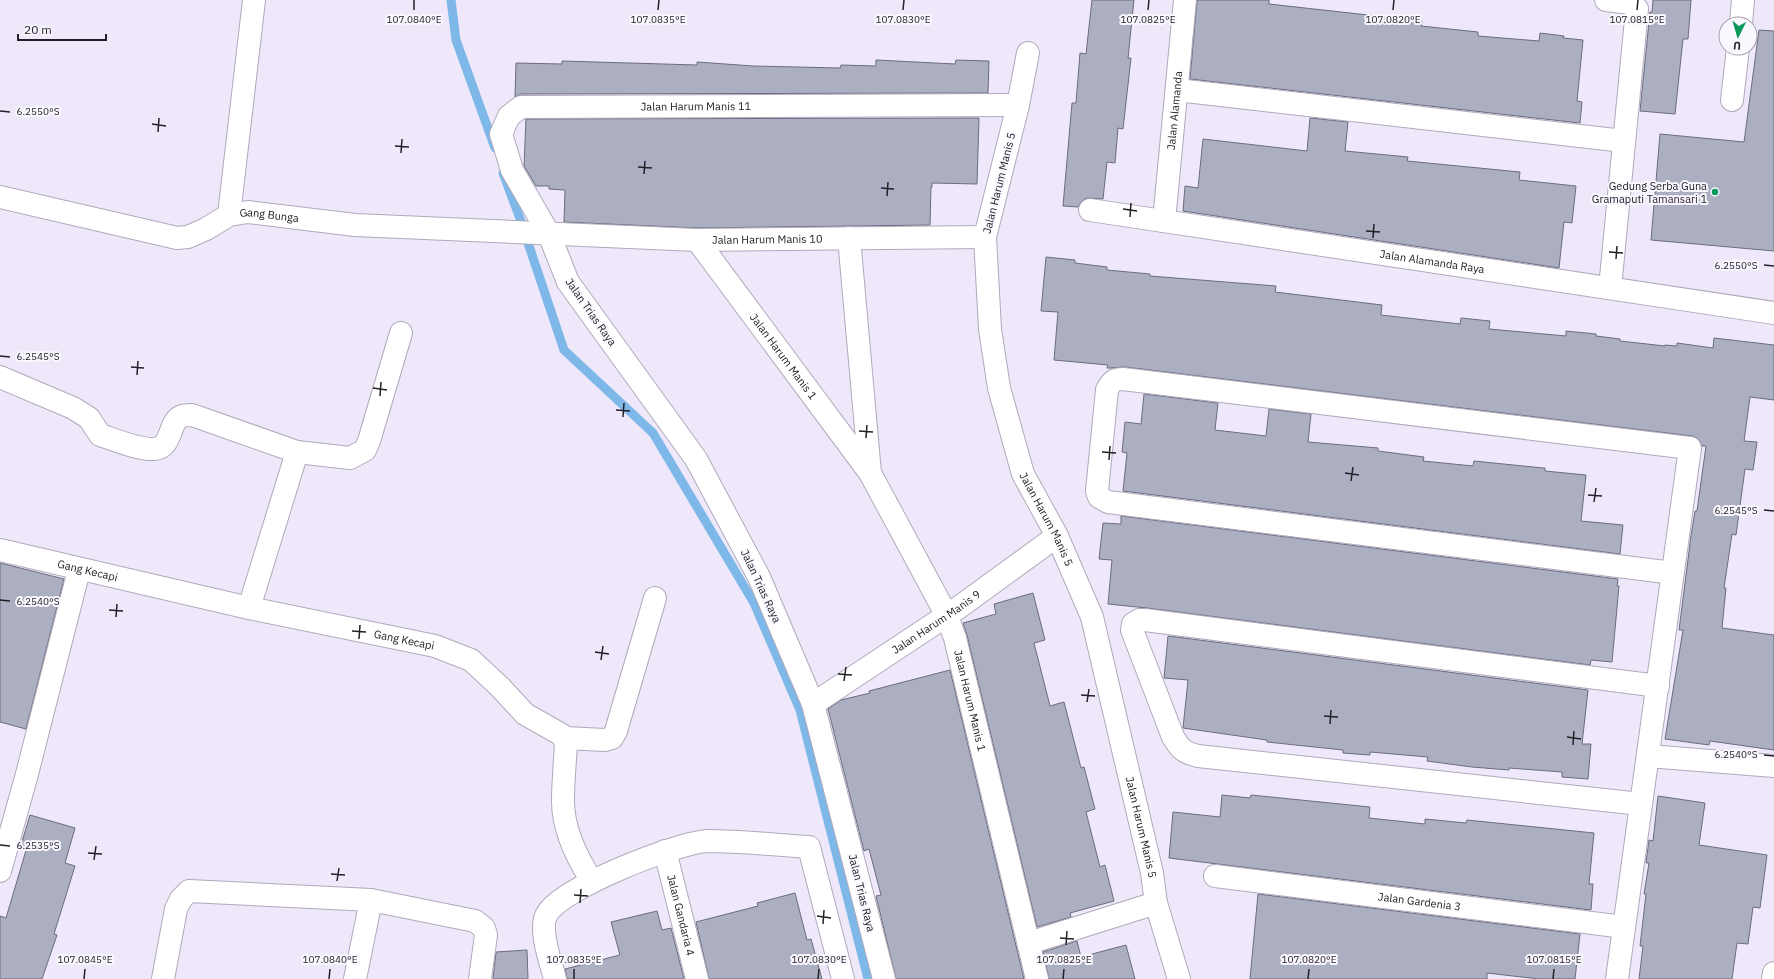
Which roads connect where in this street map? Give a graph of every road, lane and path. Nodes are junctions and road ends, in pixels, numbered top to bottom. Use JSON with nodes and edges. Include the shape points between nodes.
{"nodes":[{"id":1,"x":254,"y":0,"type":"edge"},
{"id":2,"x":1185,"y":0,"type":"edge"},
{"id":3,"x":1611,"y":0,"type":"edge"},
{"id":4,"x":1743,"y":0,"type":"edge"},
{"id":5,"x":1741,"y":16,"type":"edge"},
{"id":6,"x":1028,"y":53,"type":"dead end"},
{"id":7,"x":1737,"y":56,"type":"edge"},
{"id":8,"x":1177,"y":90,"type":"junction"},
{"id":9,"x":1732,"y":100,"type":"dead end"},
{"id":10,"x":1018,"y":105,"type":"junction"},
{"id":11,"x":1624,"y":141,"type":"junction"},
{"id":12,"x":0,"y":197,"type":"edge"},
{"id":13,"x":1090,"y":210,"type":"dead end"},
{"id":14,"x":229,"y":215,"type":"junction"},
{"id":15,"x":1164,"y":221,"type":"junction"},
{"id":16,"x":549,"y":234,"type":"junction"},
{"id":17,"x":985,"y":237,"type":"junction"},
{"id":18,"x":849,"y":238,"type":"junction"},
{"id":19,"x":697,"y":240,"type":"junction"},
{"id":20,"x":1610,"y":288,"type":"junction"},
{"id":21,"x":1774,"y":313,"type":"edge"},
{"id":22,"x":400,"y":332,"type":"dead end"},
{"id":23,"x":0,"y":377,"type":"edge"},
{"id":24,"x":297,"y":452,"type":"junction"},
{"id":25,"x":870,"y":473,"type":"junction"},
{"id":26,"x":1057,"y":536,"type":"junction"},
{"id":27,"x":0,"y":550,"type":"edge"},
{"id":28,"x":79,"y":570,"type":"junction"},
{"id":29,"x":1673,"y":573,"type":"junction"},
{"id":30,"x":655,"y":598,"type":"dead end"},
{"id":31,"x":249,"y":608,"type":"junction"},
{"id":32,"x":946,"y":616,"type":"junction"},
{"id":33,"x":1658,"y":686,"type":"junction"},
{"id":34,"x":814,"y":704,"type":"junction"},
{"id":35,"x":564,"y":738,"type":"junction"},
{"id":36,"x":1648,"y":756,"type":"junction"},
{"id":37,"x":1774,"y":766,"type":"edge"},
{"id":38,"x":1641,"y":804,"type":"junction"},
{"id":39,"x":665,"y":851,"type":"junction"},
{"id":40,"x":0,"y":871,"type":"edge"},
{"id":41,"x":1215,"y":876,"type":"dead end"},
{"id":42,"x":592,"y":881,"type":"junction"},
{"id":43,"x":371,"y":900,"type":"junction"},
{"id":44,"x":1156,"y":902,"type":"junction"},
{"id":45,"x":1624,"y":927,"type":"junction"},
{"id":46,"x":1029,"y":943,"type":"junction"},
{"id":47,"x":1774,"y":973,"type":"edge"},
{"id":48,"x":163,"y":979,"type":"edge"},
{"id":49,"x":355,"y":979,"type":"edge"},
{"id":50,"x":480,"y":979,"type":"edge"},
{"id":51,"x":555,"y":979,"type":"edge"},
{"id":52,"x":697,"y":979,"type":"edge"},
{"id":53,"x":844,"y":979,"type":"edge"},
{"id":54,"x":884,"y":979,"type":"edge"},
{"id":55,"x":1037,"y":979,"type":"edge"},
{"id":56,"x":1179,"y":979,"type":"edge"},
{"id":57,"x":1617,"y":979,"type":"edge"},
{"id":58,"x":1773,"y":979,"type":"edge"}],
"edges":[{"from":1,"to":14,"type":"street"},
{"from":2,"to":8,"type":"street","name":"Jalan Alamanda"},
{"from":3,"to":11,"type":"street","via":[[1631,3],[1637,9]]},
{"from":4,"to":5,"type":"street"},
{"from":6,"to":10,"type":"street","name":"Jalan Harum Manis 5"},
{"from":7,"to":9,"type":"street"},
{"from":8,"to":11,"type":"street"},
{"from":8,"to":15,"type":"street","name":"Jalan Alamanda"},
{"from":10,"to":16,"type":"street","name":"Jalan Harum Manis 11","via":[[521,107],[509,116],[501,134],[512,170]]},
{"from":10,"to":17,"type":"street","name":"Jalan Harum Manis 5"},
{"from":11,"to":20,"type":"street"},
{"from":12,"to":14,"type":"street","name":"Gang Bunga","via":[[177,238],[194,235]]},
{"from":13,"to":15,"type":"street","name":"Jalan Alamanda Raya"},
{"from":14,"to":16,"type":"street","name":"Gang Bunga","via":[[248,212],[355,225]]},
{"from":15,"to":20,"type":"street","name":"Jalan Alamanda Raya"},
{"from":16,"to":19,"type":"street","name":"Jalan Harum Manis 10"},
{"from":16,"to":34,"type":"street","name":"Jalan Trias Raya","via":[[568,282],[696,459],[759,577]]},
{"from":17,"to":18,"type":"street","name":"Jalan Harum Manis 10"},
{"from":17,"to":26,"type":"street","name":"Jalan Harum Manis 5","via":[[990,329],[999,388],[1023,474]]},
{"from":18,"to":19,"type":"street","name":"Jalan Harum Manis 10"},
{"from":18,"to":25,"type":"street","name":"Jalan Harum Manis 1"},
{"from":19,"to":25,"type":"street","name":"Jalan Harum Manis 1"},
{"from":20,"to":21,"type":"street","name":"Jalan Alamanda Raya"},
{"from":22,"to":24,"type":"street","via":[[370,441],[365,450],[350,458]]},
{"from":23,"to":24,"type":"street","via":[[73,408],[90,418],[100,435],[143,448],[156,450],[167,443],[176,420],[182,416],[192,415]]},
{"from":24,"to":31,"type":"street"},
{"from":25,"to":32,"type":"street","name":"Jalan Harum Manis 1"},
{"from":26,"to":32,"type":"street","name":"Jalan Harum Manis 9"},
{"from":26,"to":44,"type":"street","name":"Jalan Harum Manis 5","via":[[1092,617],[1152,873]]},
{"from":27,"to":28,"type":"street","name":"Gang Kecapi"},
{"from":28,"to":31,"type":"street","name":"Gang Kecapi"},
{"from":28,"to":40,"type":"street","via":[[28,774]]},
{"from":29,"to":29,"type":"street","via":[[1690,448],[1124,379],[1116,379],[1107,390],[1097,491],[1099,497],[1108,502]]},
{"from":29,"to":33,"type":"street"},
{"from":30,"to":35,"type":"street","via":[[612,738]]},
{"from":31,"to":35,"type":"street","name":"Gang Kecapi","via":[[435,646],[471,660],[525,714]]},
{"from":32,"to":34,"type":"street","name":"Jalan Harum Manis 9"},
{"from":32,"to":46,"type":"street","name":"Jalan Harum Manis 1","via":[[955,638]]},
{"from":33,"to":36,"type":"street"},
{"from":33,"to":38,"type":"street","via":[[1145,620],[1133,624],[1132,630],[1173,737],[1181,750],[1187,753]]},
{"from":34,"to":54,"type":"street","name":"Jalan Trias Raya"},
{"from":35,"to":42,"type":"street","via":[[566,743],[563,802],[566,825],[578,857]]},
{"from":36,"to":37,"type":"street"},
{"from":36,"to":38,"type":"street"},
{"from":38,"to":45,"type":"street"},
{"from":39,"to":42,"type":"street"},
{"from":39,"to":52,"type":"street","name":"Jalan Gandaria 4"},
{"from":39,"to":53,"type":"street","via":[[707,841],[809,847]]},
{"from":41,"to":45,"type":"street","name":"Jalan Gardenia 3"},
{"from":42,"to":51,"type":"street","via":[[556,903],[546,914],[546,944]]},
{"from":43,"to":48,"type":"street","via":[[189,891],[176,909]]},
{"from":43,"to":49,"type":"street"},
{"from":43,"to":50,"type":"street","via":[[475,921],[484,928],[486,935]]},
{"from":44,"to":46,"type":"street"},
{"from":44,"to":56,"type":"street","name":"Jalan Harum Manis 5"},
{"from":45,"to":57,"type":"street"},
{"from":46,"to":55,"type":"street","name":"Jalan Harum Manis 1"},
{"from":47,"to":58,"type":"street"}]}
